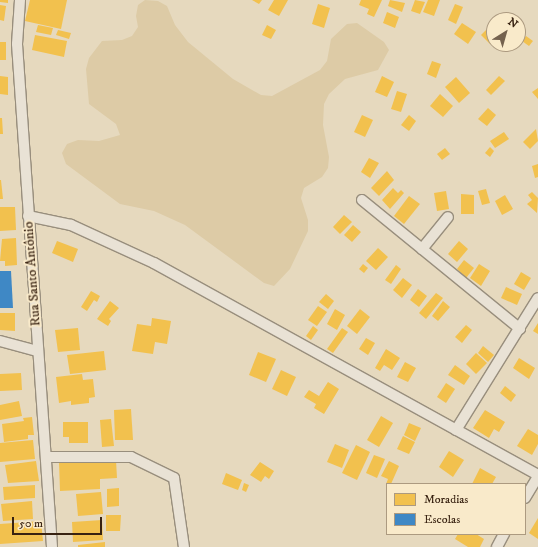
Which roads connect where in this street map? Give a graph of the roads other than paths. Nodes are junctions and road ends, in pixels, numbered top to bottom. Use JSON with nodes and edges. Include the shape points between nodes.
{"nodes":[{"id":1,"x":20,"y":0,"type":"edge"},
{"id":2,"x":362,"y":200,"type":"dead end"},
{"id":3,"x":28,"y":216,"type":"junction"},
{"id":4,"x":448,"y":216,"type":"dead end"},
{"id":5,"x":422,"y":249,"type":"junction"},
{"id":6,"x":538,"y":298,"type":"edge"},
{"id":7,"x":520,"y":329,"type":"junction"},
{"id":8,"x":0,"y":341,"type":"edge"},
{"id":9,"x":38,"y":351,"type":"junction"},
{"id":10,"x":456,"y":430,"type":"junction"},
{"id":11,"x":46,"y":457,"type":"junction"},
{"id":12,"x":538,"y":475,"type":"edge"},
{"id":13,"x":526,"y":496,"type":"edge"},
{"id":14,"x":503,"y":535,"type":"edge"},
{"id":15,"x":52,"y":547,"type":"edge"},
{"id":16,"x":184,"y":547,"type":"edge"},
{"id":17,"x":497,"y":547,"type":"edge"}],
"edges":[{"from":1,"to":3,"type":"street","name":"Rua Santo Antônio","via":[[17,44]]},
{"from":2,"to":5,"type":"street"},
{"from":3,"to":9,"type":"street","name":"Rua Santo Antônio"},
{"from":3,"to":10,"type":"street","via":[[72,225],[154,263]]},
{"from":4,"to":5,"type":"street"},
{"from":5,"to":7,"type":"street"},
{"from":6,"to":7,"type":"street"},
{"from":7,"to":10,"type":"street"},
{"from":8,"to":9,"type":"street"},
{"from":9,"to":11,"type":"street","name":"Rua Santo Antônio"},
{"from":10,"to":12,"type":"street"},
{"from":11,"to":15,"type":"street","name":"Rua Santo Antônio"},
{"from":11,"to":16,"type":"street","via":[[131,457],[174,478]]},
{"from":12,"to":13,"type":"street"},
{"from":14,"to":17,"type":"street"}]}
